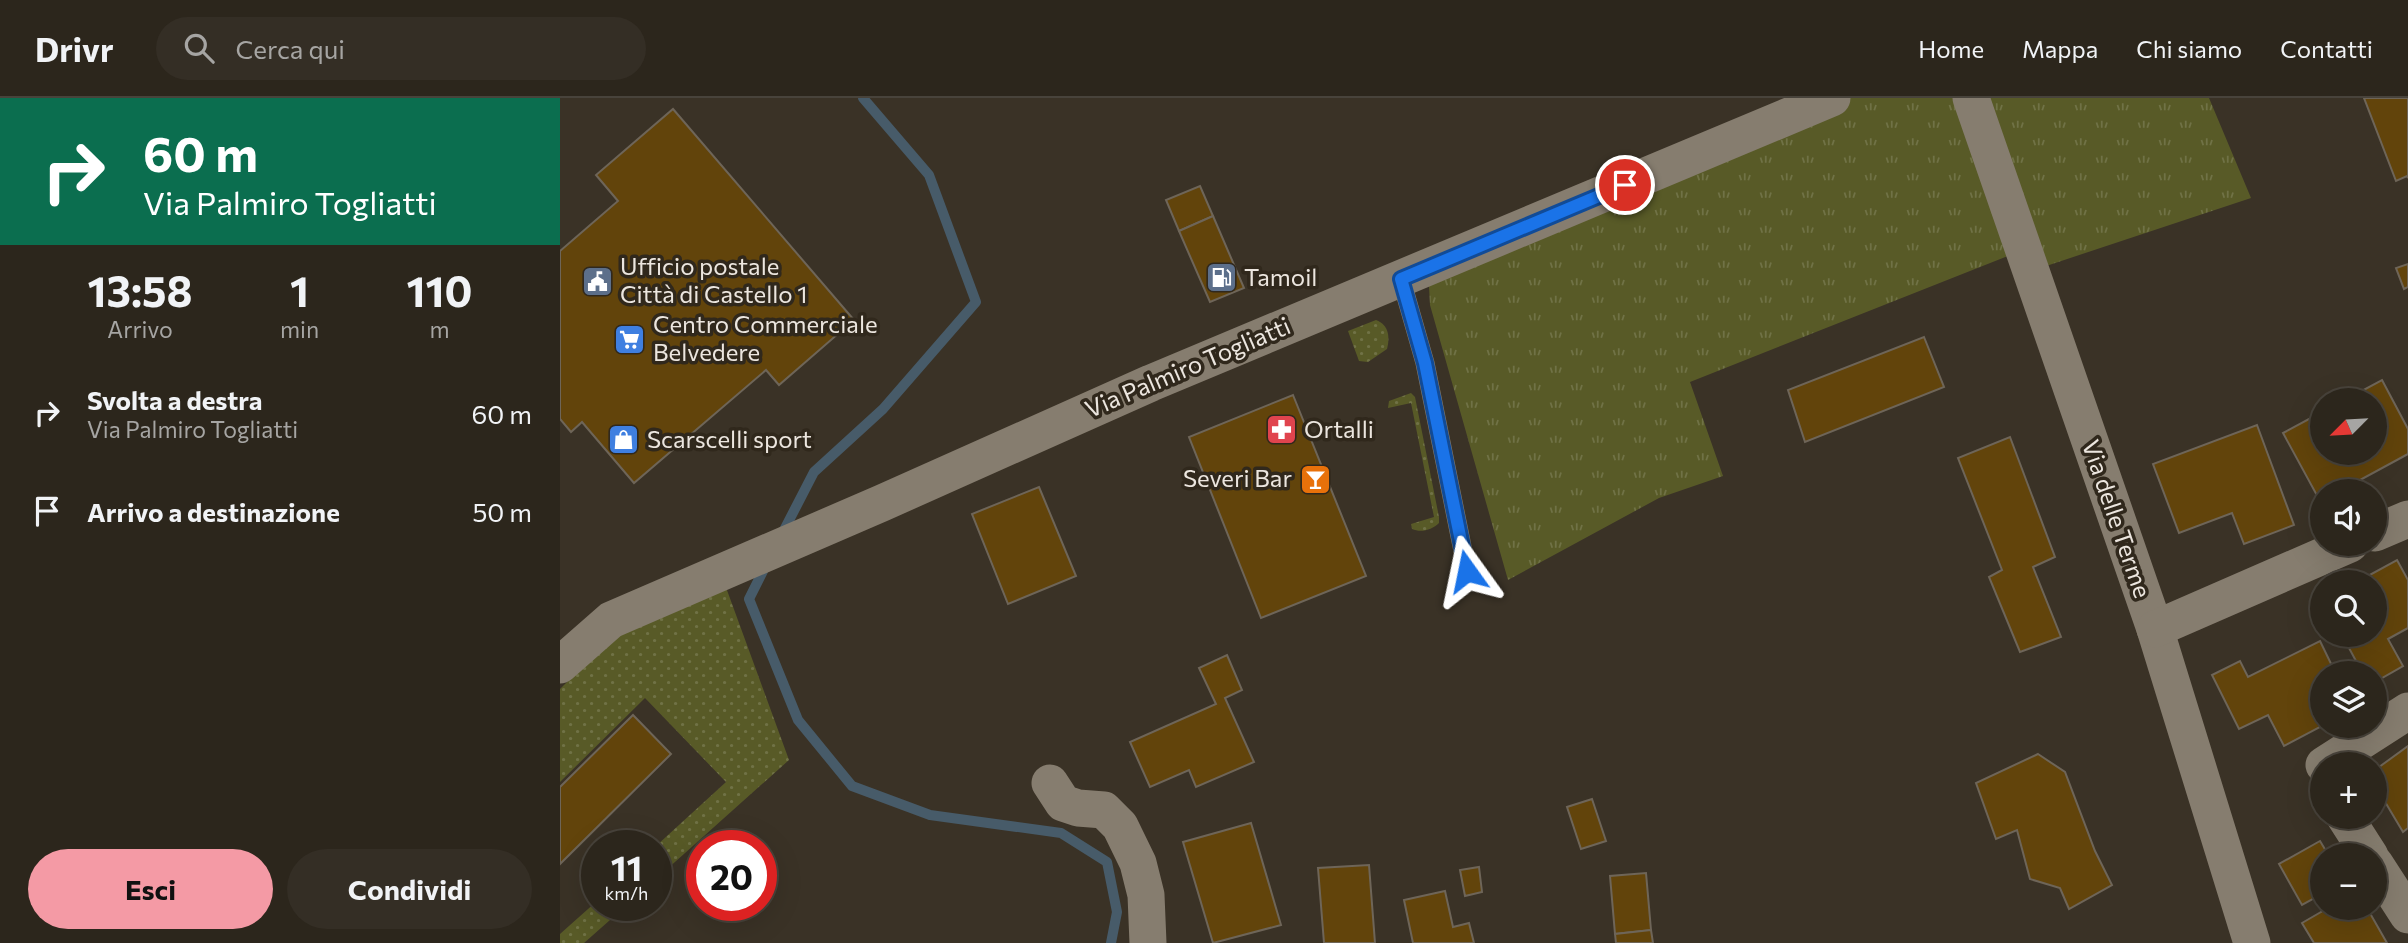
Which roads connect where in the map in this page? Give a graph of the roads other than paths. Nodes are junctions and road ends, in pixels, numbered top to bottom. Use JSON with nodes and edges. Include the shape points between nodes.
{"nodes":[{"id":1,"x":1832,"y":98,"type":"edge"},
{"id":2,"x":1971,"y":98,"type":"edge"},
{"id":3,"x":1401,"y":279,"type":"junction"},
{"id":4,"x":2408,"y":519,"type":"edge"},
{"id":5,"x":2387,"y":528,"type":"edge"},
{"id":6,"x":2322,"y":556,"type":"edge"},
{"id":7,"x":1467,"y":571,"type":"dead end"},
{"id":8,"x":2155,"y":629,"type":"junction"},
{"id":9,"x":560,"y":665,"type":"edge"},
{"id":10,"x":2408,"y":711,"type":"edge"},
{"id":11,"x":2343,"y":752,"type":"edge"},
{"id":12,"x":1050,"y":783,"type":"dead end"},
{"id":13,"x":2387,"y":883,"type":"edge"},
{"id":14,"x":2408,"y":915,"type":"edge"},
{"id":15,"x":1147,"y":943,"type":"edge"},
{"id":16,"x":2252,"y":943,"type":"edge"}],
"edges":[{"from":1,"to":3,"type":"street","name":"Via Palmiro Togliatti"},
{"from":2,"to":8,"type":"street","name":"Via delle Terme"},
{"from":3,"to":7,"type":"lane","via":[[1425,363]]},
{"from":3,"to":9,"type":"street","name":"Via Palmiro Togliatti","via":[[1151,383],[611,620]]},
{"from":4,"to":5,"type":"street"},
{"from":6,"to":8,"type":"street"},
{"from":8,"to":16,"type":"street","name":"Via delle Terme"},
{"from":10,"to":11,"type":"street"},
{"from":12,"to":15,"type":"street","via":[[1063,803],[1104,810],[1120,826],[1138,863],[1146,895]]},
{"from":13,"to":14,"type":"street"}]}
